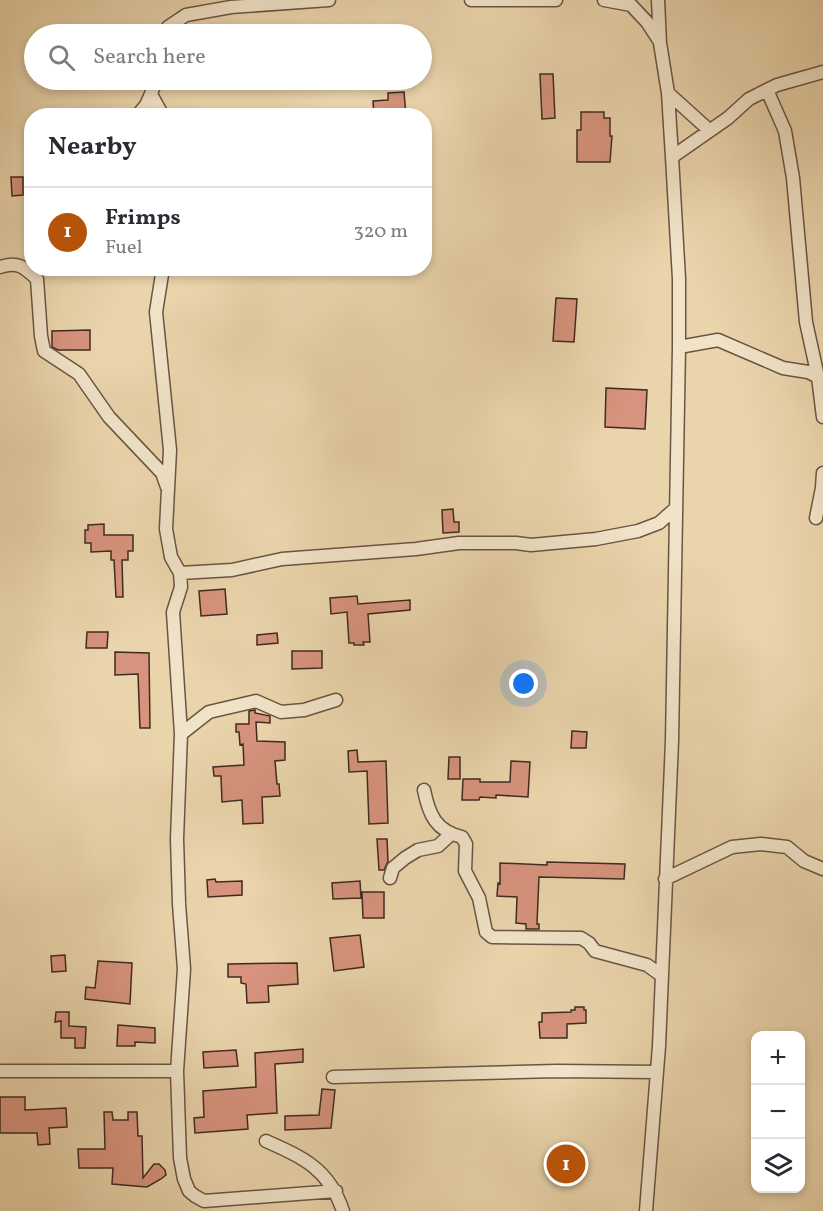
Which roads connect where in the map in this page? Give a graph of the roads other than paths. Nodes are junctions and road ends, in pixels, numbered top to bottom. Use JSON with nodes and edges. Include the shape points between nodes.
{"nodes":[{"id":1,"x":329,"y":0,"type":"edge"},
{"id":2,"x":471,"y":0,"type":"edge"},
{"id":3,"x":556,"y":0,"type":"edge"},
{"id":4,"x":604,"y":0,"type":"edge"},
{"id":5,"x":658,"y":0,"type":"edge"},
{"id":6,"x":172,"y":24,"type":"edge"},
{"id":7,"x":660,"y":43,"type":"junction"},
{"id":8,"x":823,"y":72,"type":"edge"},
{"id":9,"x":152,"y":90,"type":"edge"},
{"id":10,"x":767,"y":90,"type":"junction"},
{"id":11,"x":668,"y":93,"type":"junction"},
{"id":12,"x":151,"y":94,"type":"junction"},
{"id":13,"x":144,"y":108,"type":"edge"},
{"id":14,"x":159,"y":108,"type":"edge"},
{"id":15,"x":710,"y":130,"type":"junction"},
{"id":16,"x":672,"y":157,"type":"junction"},
{"id":17,"x":24,"y":265,"type":"edge"},
{"id":18,"x":0,"y":267,"type":"edge"},
{"id":19,"x":35,"y":276,"type":"edge"},
{"id":20,"x":162,"y":276,"type":"edge"},
{"id":21,"x":679,"y":347,"type":"junction"},
{"id":22,"x":821,"y":378,"type":"edge"},
{"id":23,"x":823,"y":417,"type":"edge"},
{"id":24,"x":823,"y":473,"type":"edge"},
{"id":25,"x":169,"y":494,"type":"junction"},
{"id":26,"x":676,"y":508,"type":"junction"},
{"id":27,"x":816,"y":518,"type":"dead end"},
{"id":28,"x":180,"y":573,"type":"junction"},
{"id":29,"x":336,"y":700,"type":"dead end"},
{"id":30,"x":181,"y":734,"type":"junction"},
{"id":31,"x":424,"y":790,"type":"dead end"},
{"id":32,"x":451,"y":834,"type":"junction"},
{"id":33,"x":823,"y":869,"type":"edge"},
{"id":34,"x":390,"y":878,"type":"dead end"},
{"id":35,"x":665,"y":879,"type":"junction"},
{"id":36,"x":661,"y":975,"type":"junction"},
{"id":37,"x":0,"y":1071,"type":"edge"},
{"id":38,"x":177,"y":1071,"type":"junction"},
{"id":39,"x":657,"y":1072,"type":"junction"},
{"id":40,"x":333,"y":1077,"type":"dead end"},
{"id":41,"x":266,"y":1141,"type":"dead end"},
{"id":42,"x":336,"y":1191,"type":"junction"},
{"id":43,"x":343,"y":1211,"type":"edge"},
{"id":44,"x":646,"y":1211,"type":"edge"}],
"edges":[{"from":1,"to":6,"type":"street","via":[[231,8],[186,15]]},
{"from":2,"to":3,"type":"street"},
{"from":4,"to":7,"type":"street","via":[[631,5]]},
{"from":5,"to":7,"type":"street"},
{"from":7,"to":11,"type":"street"},
{"from":8,"to":10,"type":"street"},
{"from":9,"to":12,"type":"street"},
{"from":10,"to":15,"type":"street"},
{"from":10,"to":22,"type":"street","via":[[785,131],[806,322]]},
{"from":11,"to":15,"type":"street"},
{"from":11,"to":16,"type":"street"},
{"from":12,"to":13,"type":"street"},
{"from":12,"to":14,"type":"street"},
{"from":15,"to":16,"type":"street"},
{"from":16,"to":21,"type":"street"},
{"from":17,"to":18,"type":"street"},
{"from":19,"to":25,"type":"street","via":[[44,351],[79,374],[109,417],[162,473]]},
{"from":20,"to":25,"type":"street","via":[[156,312],[169,439]]},
{"from":21,"to":22,"type":"street","via":[[718,340],[783,368]]},
{"from":21,"to":26,"type":"street"},
{"from":22,"to":23,"type":"street"},
{"from":24,"to":27,"type":"street"},
{"from":25,"to":28,"type":"street","via":[[166,529],[171,557]]},
{"from":26,"to":28,"type":"street","via":[[660,523],[596,539],[531,545],[459,543],[282,559],[232,570]]},
{"from":26,"to":35,"type":"street"},
{"from":28,"to":30,"type":"street","via":[[181,587],[173,612]]},
{"from":29,"to":30,"type":"street","via":[[281,712],[256,701],[209,712]]},
{"from":30,"to":38,"type":"street","via":[[177,850],[184,969]]},
{"from":31,"to":32,"type":"street","via":[[434,819]]},
{"from":32,"to":34,"type":"street","via":[[438,846],[418,850],[405,858],[393,868]]},
{"from":32,"to":36,"type":"street","via":[[462,837],[466,844],[465,871],[479,898],[486,932],[492,937],[581,938],[595,951],[647,965]]},
{"from":33,"to":35,"type":"street","via":[[804,861],[787,847],[761,844],[732,847]]},
{"from":35,"to":36,"type":"street"},
{"from":36,"to":39,"type":"street"},
{"from":37,"to":38,"type":"street"},
{"from":38,"to":42,"type":"street","via":[[180,1158],[184,1179],[195,1197],[204,1201]]},
{"from":39,"to":40,"type":"street"},
{"from":39,"to":44,"type":"street"},
{"from":41,"to":42,"type":"street","via":[[311,1164]]},
{"from":42,"to":43,"type":"street"}]}
